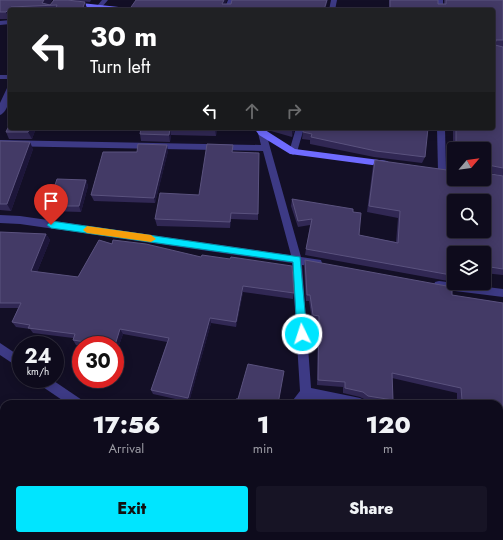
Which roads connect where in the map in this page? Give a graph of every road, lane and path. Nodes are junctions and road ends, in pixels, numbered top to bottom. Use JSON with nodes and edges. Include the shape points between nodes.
{"nodes":[{"id":1,"x":105,"y":0,"type":"edge"},
{"id":2,"x":55,"y":2,"type":"edge"},
{"id":3,"x":100,"y":6,"type":"junction"},
{"id":4,"x":114,"y":8,"type":"edge"},
{"id":5,"x":8,"y":94,"type":"edge"},
{"id":6,"x":0,"y":112,"type":"edge"},
{"id":7,"x":260,"y":130,"type":"edge"},
{"id":8,"x":299,"y":130,"type":"edge"},
{"id":9,"x":441,"y":130,"type":"edge"},
{"id":10,"x":0,"y":143,"type":"edge"},
{"id":11,"x":266,"y":148,"type":"junction"},
{"id":12,"x":293,"y":152,"type":"junction"},
{"id":13,"x":395,"y":165,"type":"edge"},
{"id":14,"x":447,"y":171,"type":"edge"},
{"id":15,"x":0,"y":219,"type":"edge"},
{"id":16,"x":297,"y":259,"type":"junction"},
{"id":17,"x":328,"y":265,"type":"edge"},
{"id":18,"x":428,"y":283,"type":"edge"},
{"id":19,"x":503,"y":293,"type":"edge"},
{"id":20,"x":0,"y":348,"type":"edge"},
{"id":21,"x":12,"y":357,"type":"edge"},
{"id":22,"x":54,"y":388,"type":"edge"},
{"id":23,"x":306,"y":393,"type":"junction"},
{"id":24,"x":72,"y":400,"type":"edge"},
{"id":25,"x":300,"y":400,"type":"edge"},
{"id":26,"x":340,"y":400,"type":"edge"}],
"edges":[{"from":1,"to":3,"type":"street"},
{"from":2,"to":3,"type":"street"},
{"from":3,"to":4,"type":"street"},
{"from":5,"to":6,"type":"street"},
{"from":7,"to":11,"type":"street"},
{"from":7,"to":12,"type":"street"},
{"from":8,"to":12,"type":"street"},
{"from":9,"to":14,"type":"street","via":[[438,170]]},
{"from":10,"to":11,"type":"street"},
{"from":11,"to":16,"type":"street"},
{"from":12,"to":13,"type":"street"},
{"from":15,"to":16,"type":"street"},
{"from":16,"to":17,"type":"street"},
{"from":16,"to":23,"type":"street"},
{"from":18,"to":19,"type":"street"},
{"from":20,"to":21,"type":"street"},
{"from":22,"to":24,"type":"street"},
{"from":23,"to":25,"type":"street"},
{"from":23,"to":26,"type":"street"}]}
